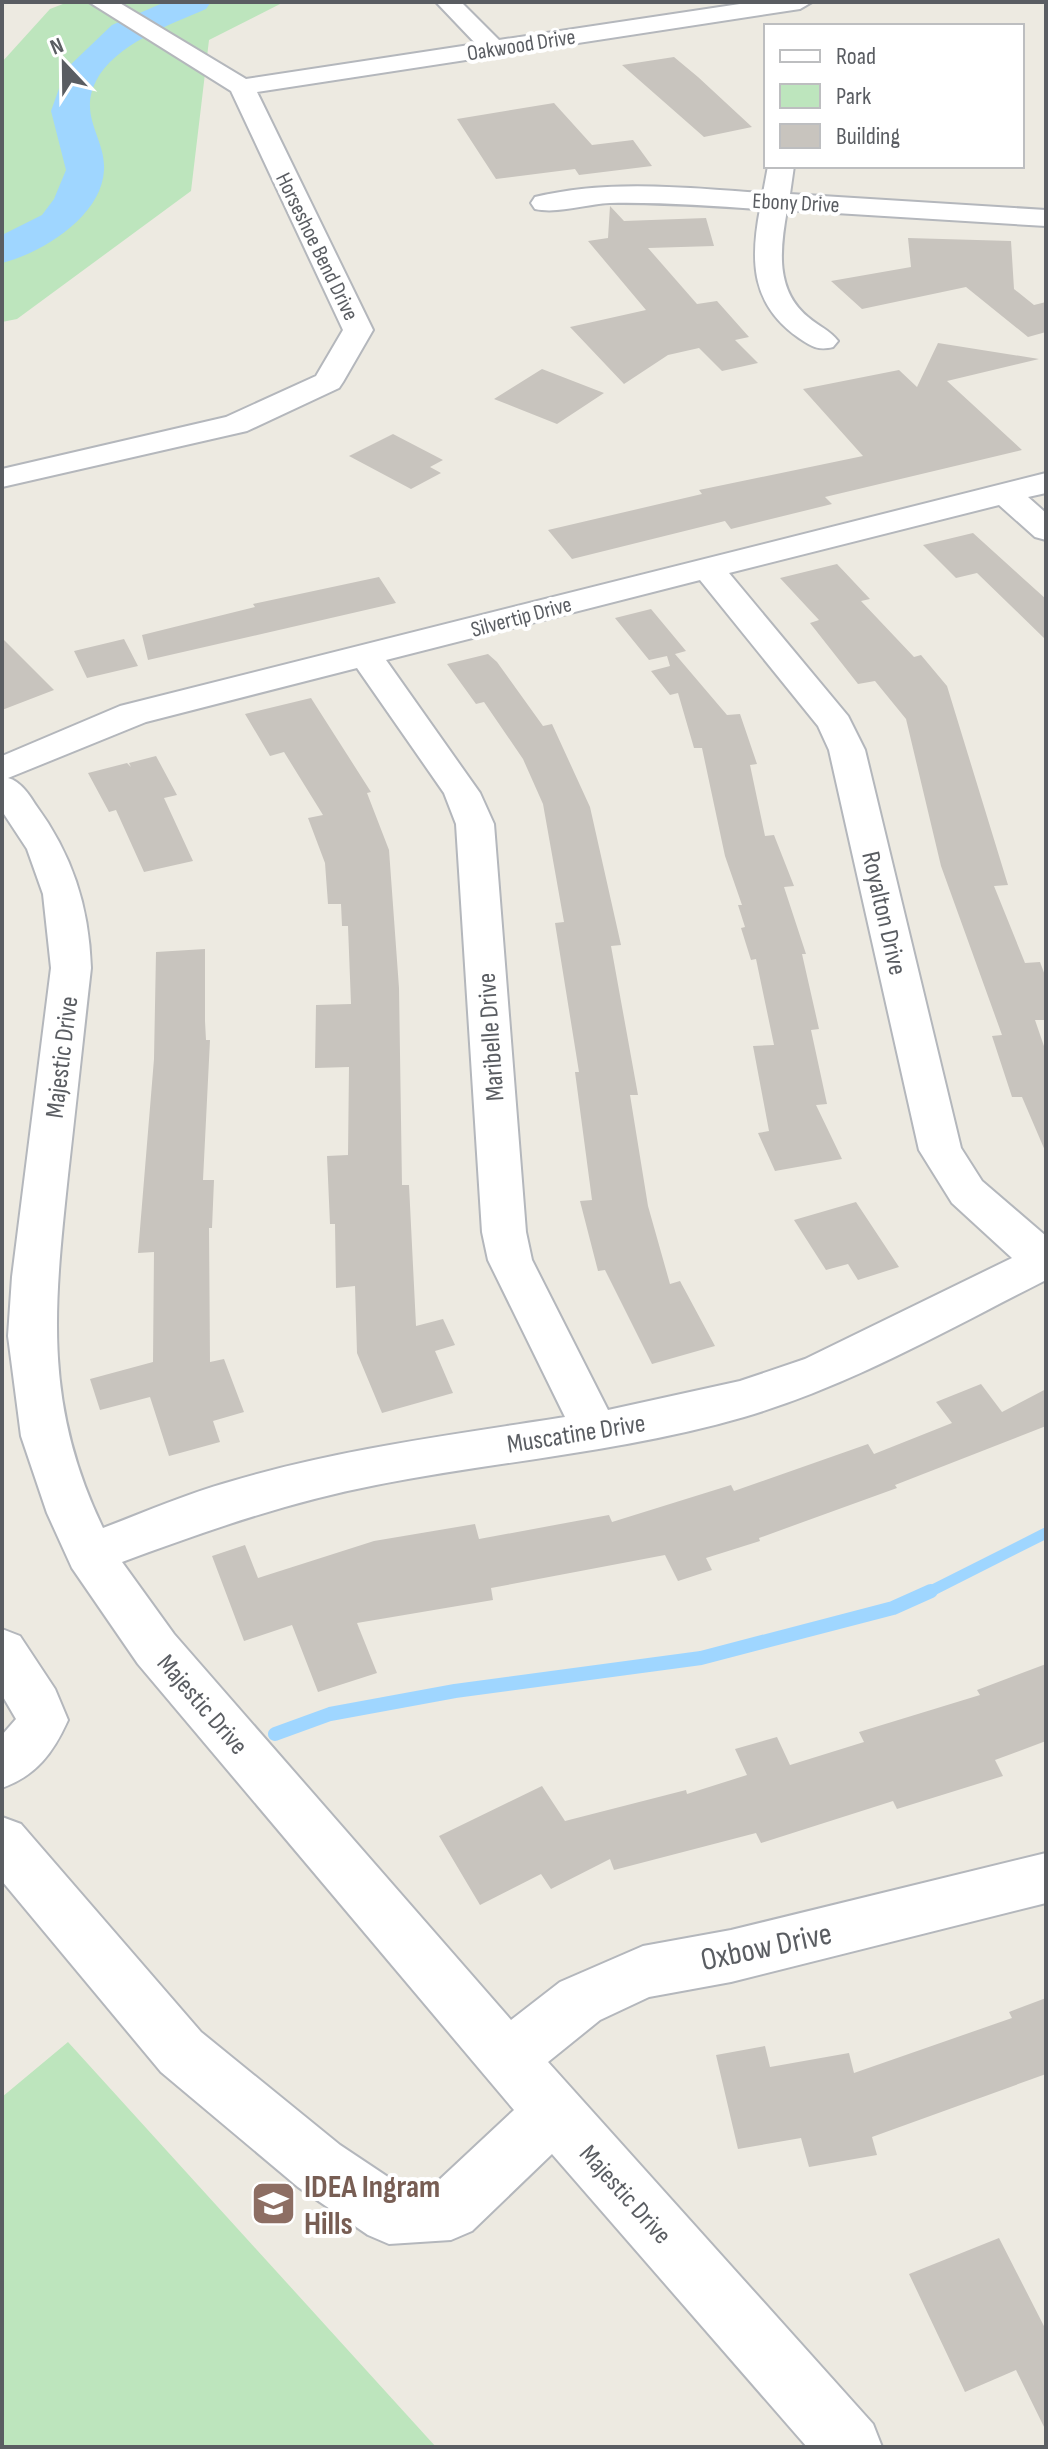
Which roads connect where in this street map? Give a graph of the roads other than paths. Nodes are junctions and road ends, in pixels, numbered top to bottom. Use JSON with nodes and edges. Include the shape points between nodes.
{"nodes":[{"id":1,"x":448,"y":2,"type":"edge"},
{"id":2,"x":800,"y":2,"type":"edge"},
{"id":3,"x":104,"y":4,"type":"edge"},
{"id":4,"x":493,"y":48,"type":"junction"},
{"id":5,"x":242,"y":87,"type":"junction"},
{"id":6,"x":781,"y":168,"type":"edge"},
{"id":7,"x":777,"y":201,"type":"junction"},
{"id":8,"x":545,"y":203,"type":"dead end"},
{"id":9,"x":1046,"y":218,"type":"edge"},
{"id":10,"x":823,"y":341,"type":"dead end"},
{"id":11,"x":2,"y":478,"type":"edge"},
{"id":12,"x":1046,"y":483,"type":"edge"},
{"id":13,"x":1005,"y":493,"type":"junction"},
{"id":14,"x":1046,"y":530,"type":"edge"},
{"id":15,"x":707,"y":567,"type":"junction"},
{"id":16,"x":366,"y":656,"type":"junction"},
{"id":17,"x":2,"y":769,"type":"edge"},
{"id":18,"x":2,"y":788,"type":"edge"},
{"id":19,"x":1045,"y":1261,"type":"edge"},
{"id":20,"x":595,"y":1430,"type":"junction"},
{"id":21,"x":89,"y":1554,"type":"junction"},
{"id":22,"x":2,"y":1651,"type":"edge"},
{"id":23,"x":2,"y":1765,"type":"edge"},
{"id":24,"x":2,"y":1841,"type":"edge"},
{"id":25,"x":1046,"y":1878,"type":"edge"},
{"id":26,"x":507,"y":2059,"type":"junction"},
{"id":27,"x":554,"y":2112,"type":"junction"},
{"id":28,"x":850,"y":2447,"type":"edge"}],
"edges":[{"from":1,"to":4,"type":"street"},
{"from":2,"to":4,"type":"street","name":"Oakwood Drive"},
{"from":3,"to":5,"type":"street"},
{"from":4,"to":5,"type":"street","name":"Oakwood Drive"},
{"from":5,"to":11,"type":"street","name":"Horseshoe Bend Drive","via":[[358,330],[328,382],[236,424]]},
{"from":6,"to":7,"type":"street"},
{"from":7,"to":8,"type":"street","name":"Ebony Drive","via":[[629,194]]},
{"from":7,"to":9,"type":"street","name":"Ebony Drive"},
{"from":7,"to":10,"type":"street","via":[[766,270],[769,288],[786,316]]},
{"from":12,"to":13,"type":"street","name":"Silvertip Drive"},
{"from":13,"to":14,"type":"street"},
{"from":13,"to":15,"type":"street","name":"Silvertip Drive"},
{"from":15,"to":16,"type":"street","name":"Silvertip Drive"},
{"from":15,"to":19,"type":"street","name":"Royalton Drive","via":[[835,724],[847,750],[940,1150],[967,1192]]},
{"from":16,"to":17,"type":"street","name":"Silvertip Drive","via":[[133,714]]},
{"from":16,"to":20,"type":"street","name":"Maribelle Drive","via":[[462,793],[475,824],[504,1232],[510,1260]]},
{"from":18,"to":21,"type":"street","name":"Majestic Drive","via":[[36,830],[49,856],[72,929],[33,1300],[32,1356],[40,1413],[57,1473]]},
{"from":19,"to":20,"type":"street","name":"Muscatine Drive","via":[[821,1372],[703,1411]]},
{"from":20,"to":21,"type":"street","name":"Muscatine Drive","via":[[375,1466],[286,1487],[230,1501]]},
{"from":21,"to":26,"type":"street","name":"Majestic Drive","via":[[121,1607]]},
{"from":22,"to":23,"type":"street","via":[[42,1720],[20,1754]]},
{"from":24,"to":27,"type":"street","via":[[181,2052],[319,2166],[389,2214],[451,2210]]},
{"from":25,"to":26,"type":"street","name":"Oxbow Drive","via":[[731,1956],[643,1972],[580,2001]]},
{"from":26,"to":27,"type":"street","name":"Majestic Drive"},
{"from":27,"to":28,"type":"street","name":"Majestic Drive"}]}
